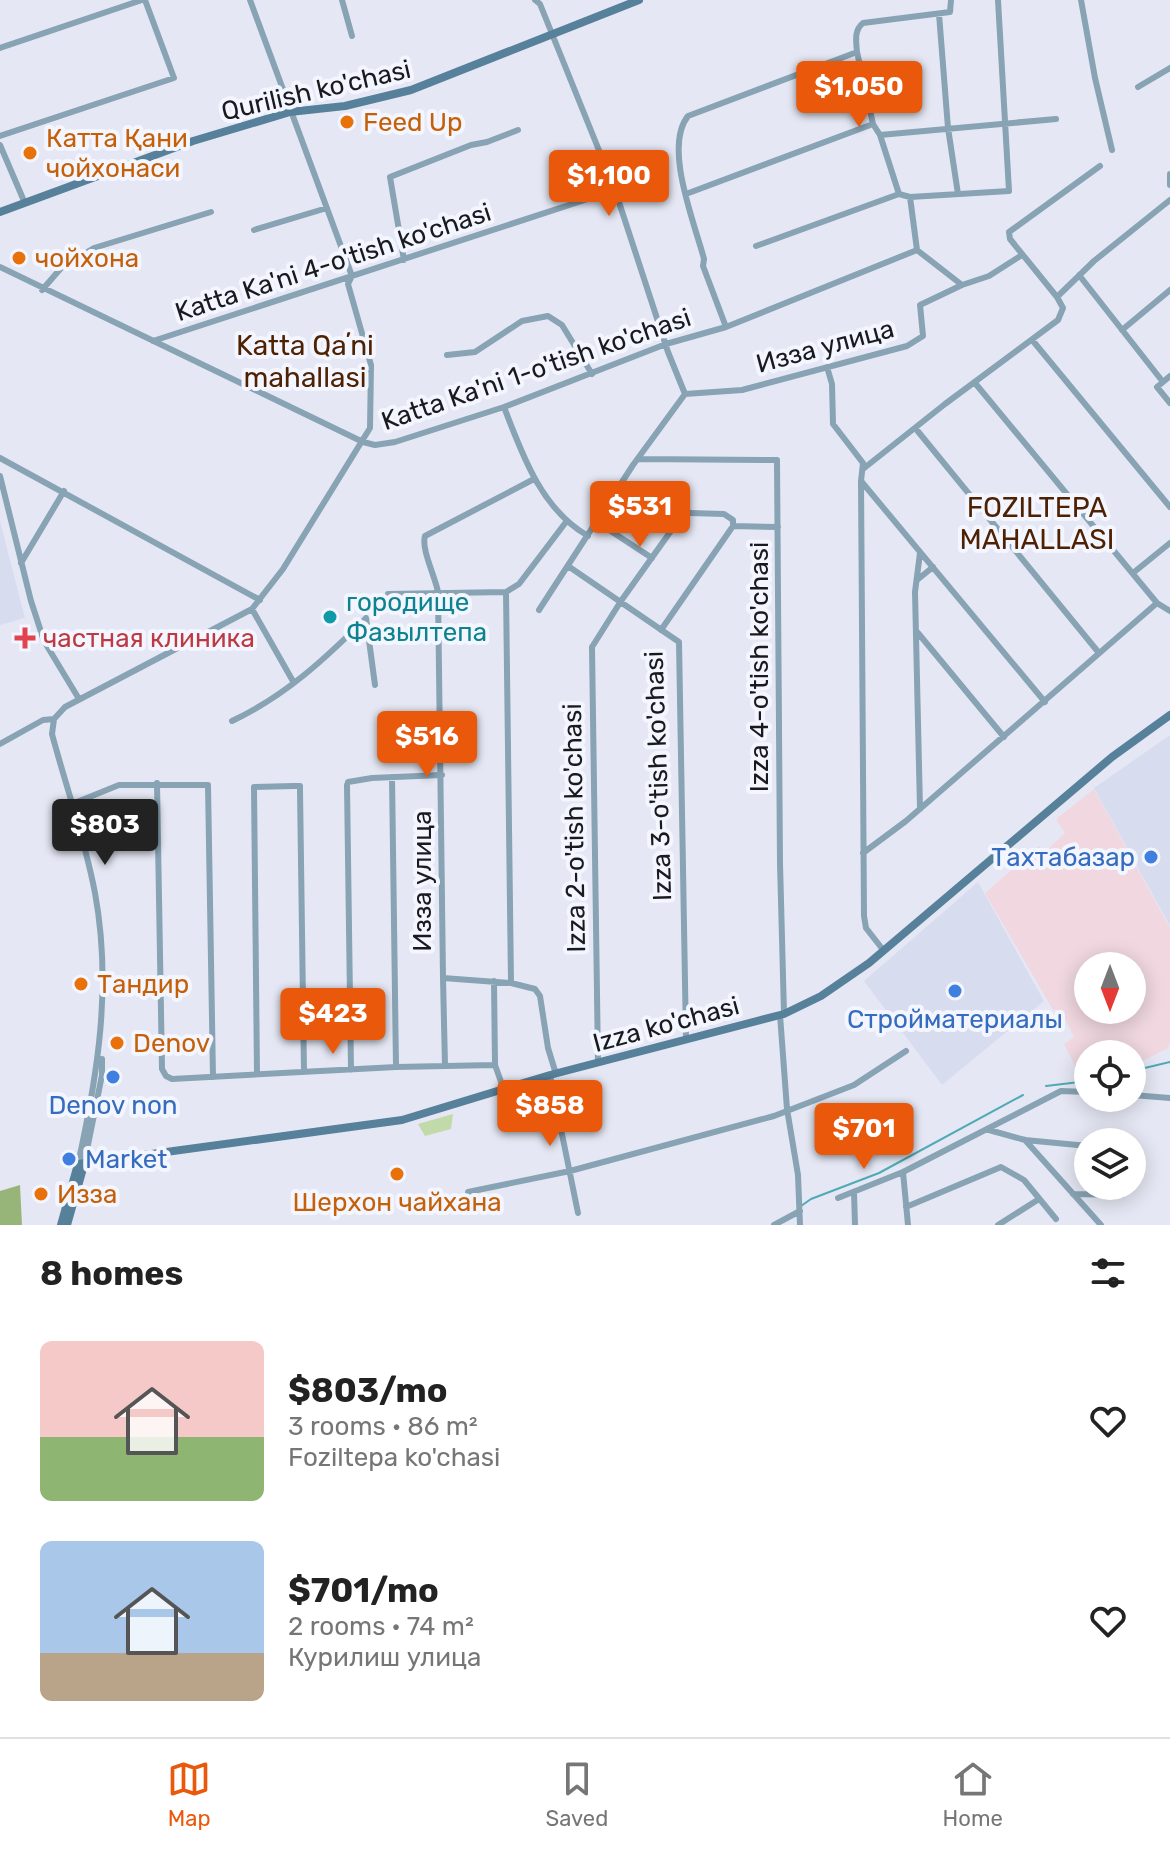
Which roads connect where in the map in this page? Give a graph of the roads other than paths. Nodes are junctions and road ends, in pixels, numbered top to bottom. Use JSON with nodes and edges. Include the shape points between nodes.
{"nodes":[{"id":1,"x":143,"y":0,"type":"edge"},
{"id":2,"x":250,"y":0,"type":"edge"},
{"id":3,"x":342,"y":0,"type":"edge"},
{"id":4,"x":535,"y":0,"type":"edge"},
{"id":5,"x":639,"y":0,"type":"edge"},
{"id":6,"x":951,"y":0,"type":"edge"},
{"id":7,"x":998,"y":0,"type":"edge"},
{"id":8,"x":1081,"y":0,"type":"edge"},
{"id":9,"x":939,"y":14,"type":"junction"},
{"id":10,"x":552,"y":34,"type":"junction"},
{"id":11,"x":352,"y":36,"type":"dead end"},
{"id":12,"x":0,"y":48,"type":"edge"},
{"id":13,"x":857,"y":52,"type":"junction"},
{"id":14,"x":1170,"y":68,"type":"edge"},
{"id":15,"x":1138,"y":87,"type":"dead end"},
{"id":16,"x":290,"y":112,"type":"junction"},
{"id":17,"x":1056,"y":119,"type":"dead end"},
{"id":18,"x":1006,"y":123,"type":"junction"},
{"id":19,"x":873,"y":124,"type":"junction"},
{"id":20,"x":948,"y":128,"type":"junction"},
{"id":21,"x":518,"y":130,"type":"dead end"},
{"id":22,"x":880,"y":135,"type":"junction"},
{"id":23,"x":0,"y":136,"type":"edge"},
{"id":24,"x":0,"y":145,"type":"edge"},
{"id":25,"x":1112,"y":150,"type":"dead end"},
{"id":26,"x":1100,"y":166,"type":"dead end"},
{"id":27,"x":1170,"y":174,"type":"edge"},
{"id":28,"x":1170,"y":185,"type":"edge"},
{"id":29,"x":615,"y":190,"type":"junction"},
{"id":30,"x":686,"y":194,"type":"junction"},
{"id":31,"x":899,"y":194,"type":"junction"},
{"id":32,"x":958,"y":194,"type":"junction"},
{"id":33,"x":910,"y":197,"type":"junction"},
{"id":34,"x":1170,"y":200,"type":"edge"},
{"id":35,"x":24,"y":201,"type":"junction"},
{"id":36,"x":327,"y":208,"type":"junction"},
{"id":37,"x":0,"y":212,"type":"edge"},
{"id":38,"x":211,"y":212,"type":"dead end"},
{"id":39,"x":254,"y":230,"type":"dead end"},
{"id":40,"x":756,"y":246,"type":"dead end"},
{"id":41,"x":917,"y":250,"type":"junction"},
{"id":42,"x":1022,"y":255,"type":"junction"},
{"id":43,"x":404,"y":260,"type":"junction"},
{"id":44,"x":0,"y":267,"type":"edge"},
{"id":45,"x":1079,"y":275,"type":"junction"},
{"id":46,"x":352,"y":276,"type":"junction"},
{"id":47,"x":962,"y":285,"type":"junction"},
{"id":48,"x":42,"y":290,"type":"junction"},
{"id":49,"x":1170,"y":290,"type":"edge"},
{"id":50,"x":1057,"y":297,"type":"junction"},
{"id":51,"x":726,"y":327,"type":"junction"},
{"id":52,"x":1122,"y":330,"type":"junction"},
{"id":53,"x":153,"y":341,"type":"junction"},
{"id":54,"x":1033,"y":341,"type":"junction"},
{"id":55,"x":666,"y":344,"type":"junction"},
{"id":56,"x":447,"y":355,"type":"dead end"},
{"id":57,"x":827,"y":367,"type":"junction"},
{"id":58,"x":592,"y":374,"type":"junction"},
{"id":59,"x":1170,"y":376,"type":"edge"},
{"id":60,"x":1163,"y":382,"type":"junction"},
{"id":61,"x":975,"y":383,"type":"junction"},
{"id":62,"x":685,"y":394,"type":"junction"},
{"id":63,"x":1170,"y":403,"type":"edge"},
{"id":64,"x":504,"y":407,"type":"junction"},
{"id":65,"x":916,"y":429,"type":"junction"},
{"id":66,"x":363,"y":442,"type":"junction"},
{"id":67,"x":0,"y":458,"type":"edge"},
{"id":68,"x":638,"y":459,"type":"junction"},
{"id":69,"x":862,"y":470,"type":"junction"},
{"id":70,"x":0,"y":476,"type":"edge"},
{"id":71,"x":534,"y":479,"type":"junction"},
{"id":72,"x":861,"y":481,"type":"junction"},
{"id":73,"x":64,"y":491,"type":"junction"},
{"id":74,"x":617,"y":491,"type":"junction"},
{"id":75,"x":1170,"y":507,"type":"edge"},
{"id":76,"x":683,"y":514,"type":"junction"},
{"id":77,"x":566,"y":522,"type":"junction"},
{"id":78,"x":597,"y":522,"type":"junction"},
{"id":79,"x":733,"y":526,"type":"junction"},
{"id":80,"x":778,"y":527,"type":"junction"},
{"id":81,"x":588,"y":536,"type":"junction"},
{"id":82,"x":1170,"y":543,"type":"edge"},
{"id":83,"x":920,"y":552,"type":"junction"},
{"id":84,"x":652,"y":558,"type":"junction"},
{"id":85,"x":21,"y":563,"type":"junction"},
{"id":86,"x":568,"y":566,"type":"junction"},
{"id":87,"x":933,"y":567,"type":"junction"},
{"id":88,"x":1133,"y":573,"type":"junction"},
{"id":89,"x":917,"y":580,"type":"junction"},
{"id":90,"x":438,"y":592,"type":"junction"},
{"id":91,"x":506,"y":592,"type":"junction"},
{"id":92,"x":388,"y":594,"type":"dead end"},
{"id":93,"x":260,"y":600,"type":"junction"},
{"id":94,"x":621,"y":601,"type":"junction"},
{"id":95,"x":1157,"y":603,"type":"junction"},
{"id":96,"x":252,"y":609,"type":"junction"},
{"id":97,"x":539,"y":610,"type":"dead end"},
{"id":98,"x":1170,"y":611,"type":"edge"},
{"id":99,"x":661,"y":630,"type":"junction"},
{"id":100,"x":918,"y":633,"type":"junction"},
{"id":101,"x":1099,"y":653,"type":"junction"},
{"id":102,"x":294,"y":683,"type":"junction"},
{"id":103,"x":375,"y":685,"type":"dead end"},
{"id":104,"x":79,"y":699,"type":"junction"},
{"id":105,"x":1045,"y":702,"type":"junction"},
{"id":106,"x":1170,"y":715,"type":"edge"},
{"id":107,"x":54,"y":719,"type":"junction"},
{"id":108,"x":232,"y":721,"type":"dead end"},
{"id":109,"x":1004,"y":737,"type":"junction"},
{"id":110,"x":0,"y":744,"type":"edge"},
{"id":111,"x":442,"y":775,"type":"junction"},
{"id":112,"x":392,"y":777,"type":"junction"},
{"id":113,"x":157,"y":783,"type":"junction"},
{"id":114,"x":72,"y":804,"type":"junction"},
{"id":115,"x":920,"y":809,"type":"junction"},
{"id":116,"x":863,"y":853,"type":"junction"},
{"id":117,"x":884,"y":951,"type":"junction"},
{"id":118,"x":443,"y":978,"type":"junction"},
{"id":119,"x":494,"y":981,"type":"junction"},
{"id":120,"x":511,"y":983,"type":"junction"},
{"id":121,"x":782,"y":1014,"type":"junction"},
{"id":122,"x":686,"y":1039,"type":"junction"},
{"id":123,"x":906,"y":1051,"type":"dead end"},
{"id":124,"x":598,"y":1063,"type":"junction"},
{"id":125,"x":495,"y":1065,"type":"junction"},
{"id":126,"x":445,"y":1066,"type":"junction"},
{"id":127,"x":396,"y":1067,"type":"junction"},
{"id":128,"x":351,"y":1070,"type":"junction"},
{"id":129,"x":304,"y":1072,"type":"junction"},
{"id":130,"x":257,"y":1074,"type":"junction"},
{"id":131,"x":553,"y":1075,"type":"junction"},
{"id":132,"x":213,"y":1077,"type":"junction"},
{"id":133,"x":504,"y":1090,"type":"junction"},
{"id":134,"x":1074,"y":1091,"type":"edge"},
{"id":135,"x":1146,"y":1096,"type":"edge"},
{"id":136,"x":1170,"y":1098,"type":"edge"},
{"id":137,"x":787,"y":1109,"type":"junction"},
{"id":138,"x":989,"y":1130,"type":"junction"},
{"id":139,"x":1025,"y":1140,"type":"junction"},
{"id":140,"x":1074,"y":1145,"type":"edge"},
{"id":141,"x":81,"y":1164,"type":"junction"},
{"id":142,"x":570,"y":1171,"type":"junction"},
{"id":143,"x":903,"y":1172,"type":"junction"},
{"id":144,"x":468,"y":1192,"type":"dead end"},
{"id":145,"x":854,"y":1192,"type":"junction"},
{"id":146,"x":1073,"y":1194,"type":"joint"},
{"id":147,"x":838,"y":1198,"type":"dead end"},
{"id":148,"x":1039,"y":1199,"type":"junction"},
{"id":149,"x":906,"y":1207,"type":"junction"},
{"id":150,"x":800,"y":1210,"type":"junction"},
{"id":151,"x":578,"y":1213,"type":"dead end"},
{"id":152,"x":1056,"y":1219,"type":"dead end"},
{"id":153,"x":64,"y":1225,"type":"edge"},
{"id":154,"x":774,"y":1225,"type":"edge"},
{"id":155,"x":800,"y":1225,"type":"edge"},
{"id":156,"x":855,"y":1225,"type":"edge"},
{"id":157,"x":908,"y":1225,"type":"edge"},
{"id":158,"x":998,"y":1225,"type":"edge"},
{"id":159,"x":1101,"y":1225,"type":"edge"}],
"edges":[{"from":1,"to":12,"type":"street"},
{"from":1,"to":23,"type":"street","via":[[174,78]]},
{"from":2,"to":16,"type":"street"},
{"from":3,"to":11,"type":"street"},
{"from":4,"to":10,"type":"street"},
{"from":5,"to":10,"type":"main road","name":"Qurilish ko'chasi"},
{"from":6,"to":9,"type":"street","via":[[950,12]]},
{"from":7,"to":18,"type":"street"},
{"from":8,"to":25,"type":"street"},
{"from":9,"to":13,"type":"street","via":[[863,23],[856,34]]},
{"from":9,"to":20,"type":"street"},
{"from":10,"to":16,"type":"main road","name":"Qurilish ko'chasi","via":[[411,90]]},
{"from":10,"to":29,"type":"street"},
{"from":13,"to":19,"type":"street"},
{"from":13,"to":30,"type":"street","via":[[688,116],[678,143]]},
{"from":14,"to":15,"type":"street"},
{"from":16,"to":35,"type":"main road","name":"Qurilish ko'chasi"},
{"from":16,"to":36,"type":"street"},
{"from":17,"to":18,"type":"street"},
{"from":18,"to":20,"type":"street"},
{"from":18,"to":32,"type":"street","via":[[1009,191]]},
{"from":19,"to":22,"type":"street"},
{"from":19,"to":30,"type":"street"},
{"from":20,"to":22,"type":"street"},
{"from":20,"to":32,"type":"street"},
{"from":21,"to":43,"type":"street","via":[[390,177]]},
{"from":22,"to":31,"type":"street"},
{"from":24,"to":35,"type":"street"},
{"from":26,"to":42,"type":"street","via":[[1009,232]]},
{"from":27,"to":28,"type":"street"},
{"from":29,"to":43,"type":"street","name":"Katta Ka'ni 4-o'tish ko'chasi"},
{"from":29,"to":55,"type":"street"},
{"from":30,"to":51,"type":"street","via":[[703,266]]},
{"from":31,"to":33,"type":"street"},
{"from":31,"to":40,"type":"street"},
{"from":32,"to":33,"type":"street"},
{"from":33,"to":41,"type":"street"},
{"from":34,"to":45,"type":"street"},
{"from":35,"to":37,"type":"main road","name":"Qurilish ko'chasi"},
{"from":36,"to":39,"type":"street"},
{"from":36,"to":46,"type":"street"},
{"from":38,"to":48,"type":"street","via":[[94,248],[62,267]]},
{"from":41,"to":47,"type":"street"},
{"from":41,"to":51,"type":"street","name":"Katta Ka'ni 1-o'tish ko'chasi"},
{"from":42,"to":47,"type":"street","via":[[989,276]]},
{"from":42,"to":50,"type":"street"},
{"from":43,"to":46,"type":"street","name":"Katta Ka'ni 4-o'tish ko'chasi"},
{"from":44,"to":48,"type":"street","name":"Katta Ka'ni 1-o'tish ko'chasi"},
{"from":45,"to":50,"type":"street"},
{"from":45,"to":52,"type":"street"},
{"from":46,"to":53,"type":"street","name":"Katta Ka'ni 4-o'tish ko'chasi"},
{"from":46,"to":66,"type":"street","via":[[348,284],[371,365],[372,418]]},
{"from":47,"to":57,"type":"street","name":"Изза улица","via":[[920,305],[923,336],[907,346]]},
{"from":48,"to":53,"type":"street","name":"Katta Ka'ni 1-o'tish ko'chasi"},
{"from":49,"to":52,"type":"street"},
{"from":50,"to":54,"type":"street","via":[[1062,314]]},
{"from":51,"to":55,"type":"street","name":"Katta Ka'ni 1-o'tish ko'chasi"},
{"from":52,"to":60,"type":"street"},
{"from":53,"to":66,"type":"street","name":"Katta Ka'ni 1-o'tish ko'chasi"},
{"from":54,"to":61,"type":"street"},
{"from":54,"to":75,"type":"street"},
{"from":55,"to":58,"type":"street","name":"Katta Ka'ni 1-o'tish ko'chasi"},
{"from":55,"to":62,"type":"street"},
{"from":56,"to":58,"type":"street","via":[[475,352],[522,321],[548,316],[562,325]]},
{"from":57,"to":62,"type":"street","name":"Изза улица","via":[[742,390]]},
{"from":57,"to":69,"type":"street","via":[[833,424],[863,463]]},
{"from":58,"to":64,"type":"street","name":"Katta Ka'ni 1-o'tish ko'chasi"},
{"from":59,"to":60,"type":"street"},
{"from":60,"to":63,"type":"street","via":[[1157,387]]},
{"from":61,"to":65,"type":"street"},
{"from":61,"to":88,"type":"street"},
{"from":62,"to":68,"type":"street"},
{"from":64,"to":66,"type":"street","name":"Katta Ka'ni 1-o'tish ko'chasi","via":[[395,442]]},
{"from":64,"to":71,"type":"street"},
{"from":65,"to":69,"type":"street"},
{"from":65,"to":101,"type":"street"},
{"from":66,"to":93,"type":"street"},
{"from":67,"to":73,"type":"street"},
{"from":68,"to":74,"type":"street"},
{"from":68,"to":80,"type":"street","name":"Izza 4-o'tish ko'chasi","via":[[777,460]]},
{"from":69,"to":72,"type":"street"},
{"from":70,"to":85,"type":"street"},
{"from":71,"to":77,"type":"street"},
{"from":71,"to":90,"type":"street","name":"Изза улица","via":[[425,536],[423,548]]},
{"from":72,"to":83,"type":"street"},
{"from":72,"to":116,"type":"street"},
{"from":73,"to":85,"type":"street"},
{"from":73,"to":93,"type":"street"},
{"from":74,"to":76,"type":"street","via":[[644,510]]},
{"from":74,"to":78,"type":"street"},
{"from":76,"to":79,"type":"street","via":[[724,514]]},
{"from":76,"to":84,"type":"street","name":"Izza 2-o'tish ko'chasi"},
{"from":77,"to":81,"type":"street"},
{"from":77,"to":91,"type":"street","via":[[519,584]]},
{"from":78,"to":81,"type":"street"},
{"from":78,"to":84,"type":"street"},
{"from":79,"to":80,"type":"street"},
{"from":79,"to":99,"type":"street"},
{"from":80,"to":121,"type":"street","name":"Izza 4-o'tish ko'chasi"},
{"from":81,"to":86,"type":"street"},
{"from":82,"to":88,"type":"street"},
{"from":83,"to":87,"type":"street"},
{"from":83,"to":89,"type":"street"},
{"from":84,"to":94,"type":"street","name":"Izza 2-o'tish ko'chasi"},
{"from":85,"to":104,"type":"street","via":[[44,641]]},
{"from":86,"to":94,"type":"street","name":"Izza 3-o'tish ko'chasi"},
{"from":86,"to":97,"type":"street"},
{"from":87,"to":89,"type":"street"},
{"from":87,"to":105,"type":"street"},
{"from":88,"to":95,"type":"street"},
{"from":89,"to":100,"type":"street"},
{"from":90,"to":91,"type":"street"},
{"from":90,"to":92,"type":"street"},
{"from":90,"to":111,"type":"street","name":"Изза улица"},
{"from":91,"to":120,"type":"street"},
{"from":93,"to":96,"type":"street"},
{"from":94,"to":99,"type":"street","name":"Izza 3-o'tish ko'chasi"},
{"from":94,"to":124,"type":"street","name":"Izza 2-o'tish ko'chasi","via":[[592,647]]},
{"from":95,"to":98,"type":"street"},
{"from":95,"to":101,"type":"street"},
{"from":96,"to":102,"type":"street"},
{"from":96,"to":104,"type":"street"},
{"from":99,"to":122,"type":"street","name":"Izza 3-o'tish ko'chasi","via":[[679,642]]},
{"from":100,"to":109,"type":"street"},
{"from":100,"to":115,"type":"street"},
{"from":101,"to":105,"type":"street"},
{"from":102,"to":103,"type":"street","via":[[366,618]]},
{"from":102,"to":108,"type":"street"},
{"from":104,"to":107,"type":"street"},
{"from":105,"to":109,"type":"street"},
{"from":106,"to":117,"type":"main road","name":"Izza ko'chasi","via":[[1093,772]]},
{"from":107,"to":110,"type":"street"},
{"from":107,"to":114,"type":"street","via":[[52,734]]},
{"from":109,"to":115,"type":"street"},
{"from":111,"to":112,"type":"street"},
{"from":111,"to":118,"type":"street","name":"Изза улица"},
{"from":112,"to":127,"type":"street"},
{"from":112,"to":128,"type":"street","via":[[347,783]]},
{"from":113,"to":114,"type":"street","via":[[115,785]]},
{"from":113,"to":132,"type":"street","via":[[162,1069],[172,1079]]},
{"from":113,"to":132,"type":"street","via":[[208,785]]},
{"from":114,"to":141,"type":"street","via":[[99,917],[103,996],[102,1075]]},
{"from":115,"to":116,"type":"street"},
{"from":116,"to":117,"type":"street","via":[[866,928]]},
{"from":117,"to":121,"type":"main road","name":"Izza ko'chasi","via":[[833,989]]},
{"from":118,"to":119,"type":"street","name":"Изза улица"},
{"from":118,"to":126,"type":"street"},
{"from":119,"to":120,"type":"street","name":"Изза улица"},
{"from":119,"to":125,"type":"street"},
{"from":120,"to":131,"type":"street","name":"Изза улица","via":[[538,992]]},
{"from":121,"to":122,"type":"main road","name":"Izza ko'chasi"},
{"from":121,"to":137,"type":"street","name":"Izza 4-o'tish ko'chasi"},
{"from":122,"to":124,"type":"main road","name":"Izza ko'chasi"},
{"from":123,"to":137,"type":"street","via":[[854,1085]]},
{"from":124,"to":131,"type":"main road","name":"Izza ko'chasi"},
{"from":125,"to":126,"type":"street"},
{"from":125,"to":133,"type":"street"},
{"from":126,"to":127,"type":"street"},
{"from":127,"to":128,"type":"street"},
{"from":128,"to":129,"type":"street"},
{"from":129,"to":130,"type":"street"},
{"from":129,"to":130,"type":"street","via":[[300,786],[254,787]]},
{"from":130,"to":132,"type":"street"},
{"from":131,"to":133,"type":"main road","name":"Izza ko'chasi"},
{"from":131,"to":142,"type":"street"},
{"from":133,"to":141,"type":"main road","name":"Izza ko'chasi","via":[[394,1121]]},
{"from":134,"to":138,"type":"street","via":[[1061,1091]]},
{"from":135,"to":136,"type":"street"},
{"from":137,"to":142,"type":"street"},
{"from":137,"to":150,"type":"street","name":"Izza 4-o'tish ko'chasi"},
{"from":138,"to":139,"type":"street"},
{"from":138,"to":143,"type":"street"},
{"from":139,"to":140,"type":"street"},
{"from":139,"to":146,"type":"street"},
{"from":141,"to":153,"type":"main road"},
{"from":142,"to":144,"type":"street"},
{"from":142,"to":151,"type":"street"},
{"from":143,"to":145,"type":"street"},
{"from":143,"to":149,"type":"street"},
{"from":145,"to":147,"type":"street"},
{"from":145,"to":156,"type":"street"},
{"from":146,"to":159,"type":"street"},
{"from":148,"to":149,"type":"street","via":[[1024,1180],[1001,1167]]},
{"from":148,"to":152,"type":"street"},
{"from":148,"to":158,"type":"street"},
{"from":149,"to":157,"type":"street"},
{"from":150,"to":154,"type":"street"},
{"from":150,"to":155,"type":"street","name":"Izza 4-o'tish ko'chasi"}]}
